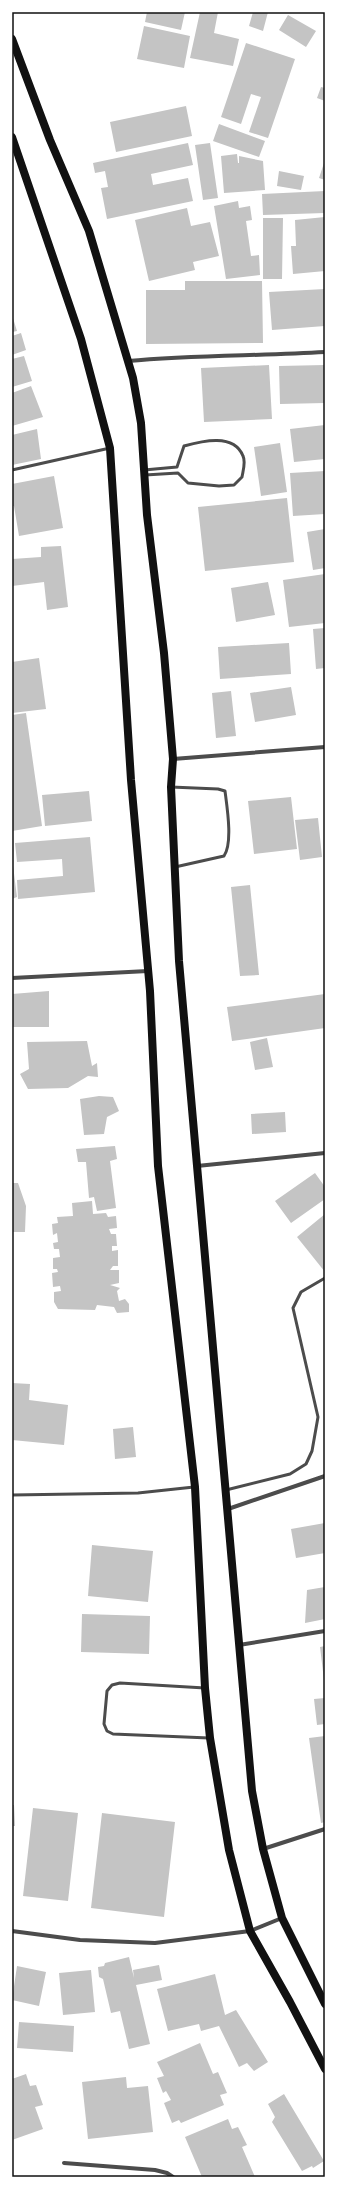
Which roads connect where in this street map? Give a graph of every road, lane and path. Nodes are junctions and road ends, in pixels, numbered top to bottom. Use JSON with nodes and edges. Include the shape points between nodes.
{"nodes":[{"id":1,"x":12,"y":39,"type":"edge"},
{"id":2,"x":12,"y":138,"type":"edge"},
{"id":3,"x":325,"y":352,"type":"edge"},
{"id":4,"x":128,"y":361,"type":"junction"},
{"id":5,"x":110,"y":448,"type":"junction"},
{"id":6,"x":12,"y":470,"type":"edge"},
{"id":7,"x":144,"y":473,"type":"junction"},
{"id":8,"x":325,"y":747,"type":"edge"},
{"id":9,"x":174,"y":759,"type":"junction"},
{"id":10,"x":172,"y":787,"type":"junction"},
{"id":11,"x":175,"y":867,"type":"junction"},
{"id":12,"x":148,"y":971,"type":"junction"},
{"id":13,"x":12,"y":978,"type":"edge"},
{"id":14,"x":325,"y":1153,"type":"edge"},
{"id":15,"x":198,"y":1166,"type":"junction"},
{"id":16,"x":325,"y":1278,"type":"edge"},
{"id":17,"x":325,"y":1476,"type":"edge"},
{"id":18,"x":195,"y":1486,"type":"junction"},
{"id":19,"x":226,"y":1490,"type":"junction"},
{"id":20,"x":12,"y":1495,"type":"edge"},
{"id":21,"x":227,"y":1510,"type":"junction"},
{"id":22,"x":325,"y":1631,"type":"edge"},
{"id":23,"x":239,"y":1645,"type":"junction"},
{"id":24,"x":205,"y":1688,"type":"junction"},
{"id":25,"x":210,"y":1738,"type":"junction"},
{"id":26,"x":325,"y":1830,"type":"edge"},
{"id":27,"x":263,"y":1849,"type":"junction"},
{"id":28,"x":282,"y":1918,"type":"junction"},
{"id":29,"x":12,"y":1931,"type":"edge"},
{"id":30,"x":250,"y":1931,"type":"junction"},
{"id":31,"x":325,"y":2004,"type":"edge"},
{"id":32,"x":325,"y":2069,"type":"edge"},
{"id":33,"x":64,"y":2162,"type":"dead end"},
{"id":34,"x":173,"y":2177,"type":"edge"}],
"edges":[{"from":1,"to":4,"type":"main road","via":[[50,140],[89,232]]},
{"from":2,"to":5,"type":"main road","via":[[81,339]]},
{"from":3,"to":4,"type":"street","via":[[171,357]]},
{"from":4,"to":7,"type":"main road","via":[[141,423]]},
{"from":5,"to":6,"type":"lane"},
{"from":5,"to":12,"type":"main road","via":[[131,780]]},
{"from":7,"to":7,"type":"lane","via":[[177,467],[184,446],[203,441],[232,443],[239,448],[244,457],[242,477],[234,485],[188,483],[178,473]]},
{"from":7,"to":9,"type":"main road"},
{"from":8,"to":9,"type":"street"},
{"from":9,"to":10,"type":"main road"},
{"from":10,"to":11,"type":"main road"},
{"from":10,"to":11,"type":"lane","via":[[225,791],[229,846],[224,856]]},
{"from":11,"to":15,"type":"main road","via":[[180,961]]},
{"from":12,"to":13,"type":"street"},
{"from":12,"to":18,"type":"main road","via":[[158,1166]]},
{"from":14,"to":15,"type":"street"},
{"from":15,"to":19,"type":"main road"},
{"from":16,"to":19,"type":"lane","via":[[301,1292],[293,1308],[318,1418],[312,1451],[306,1464],[290,1474]]},
{"from":17,"to":21,"type":"street"},
{"from":18,"to":20,"type":"lane","via":[[138,1493]]},
{"from":18,"to":24,"type":"main road"},
{"from":19,"to":21,"type":"main road"},
{"from":21,"to":23,"type":"main road"},
{"from":22,"to":23,"type":"street"},
{"from":23,"to":27,"type":"main road","via":[[252,1791]]},
{"from":24,"to":25,"type":"main road"},
{"from":24,"to":25,"type":"lane","via":[[120,1683],[112,1685],[107,1691],[104,1724],[107,1731],[113,1734]]},
{"from":25,"to":30,"type":"main road","via":[[229,1850]]},
{"from":26,"to":27,"type":"street"},
{"from":27,"to":28,"type":"main road"},
{"from":28,"to":30,"type":"street"},
{"from":28,"to":31,"type":"main road"},
{"from":29,"to":30,"type":"street","via":[[80,1940],[155,1943]]},
{"from":30,"to":32,"type":"main road"},
{"from":33,"to":34,"type":"street","via":[[156,2170]]}]}
